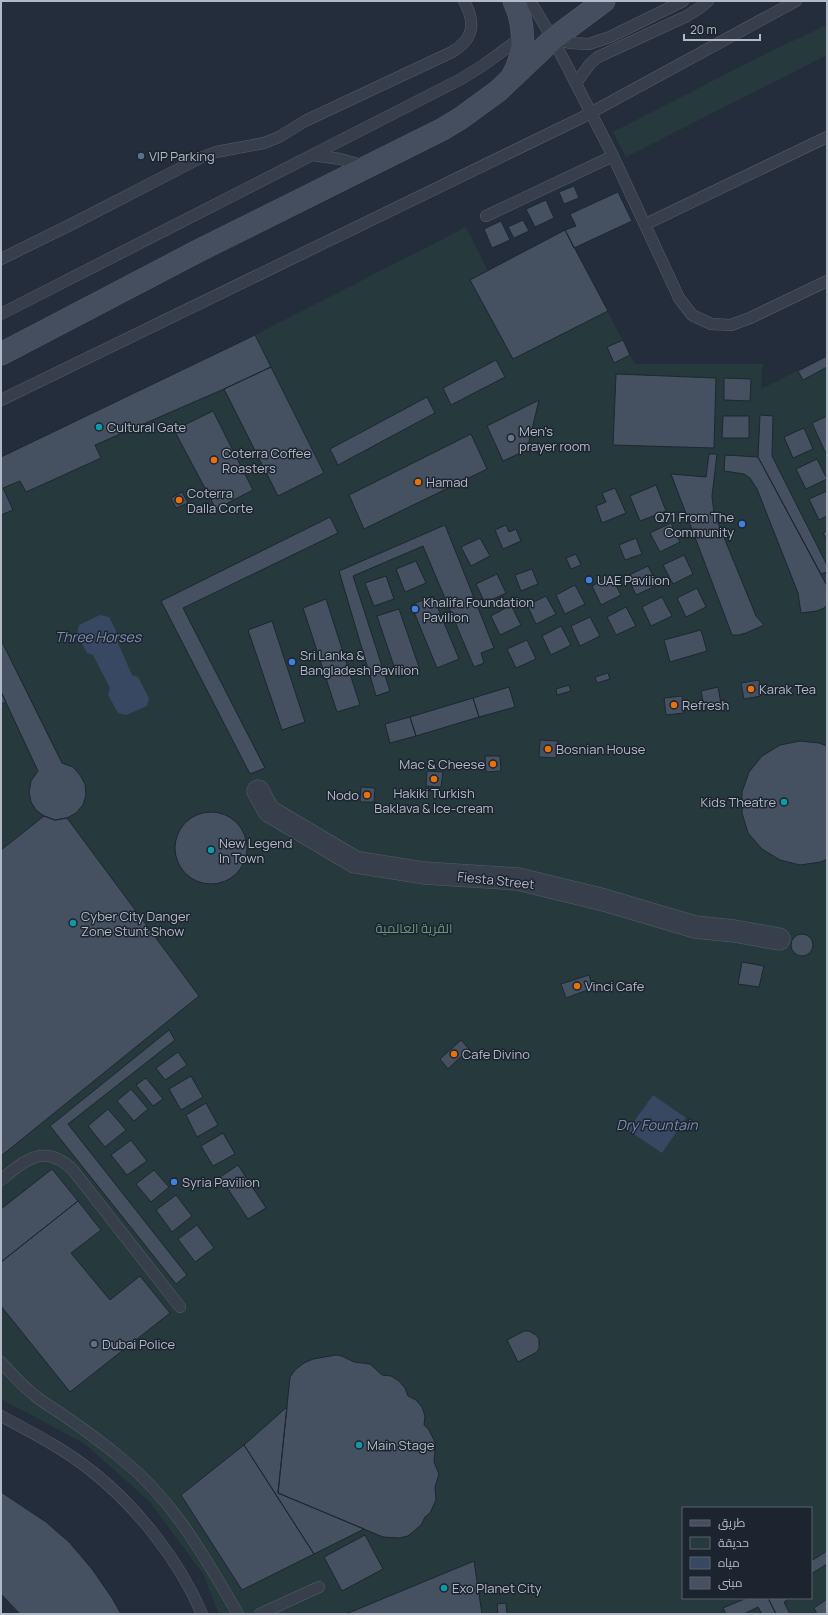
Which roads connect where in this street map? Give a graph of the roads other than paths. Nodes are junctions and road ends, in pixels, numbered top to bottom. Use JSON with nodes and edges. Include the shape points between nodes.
{"nodes":[{"id":1,"x":464,"y":1,"type":"edge"},
{"id":2,"x":514,"y":1,"type":"edge"},
{"id":3,"x":530,"y":1,"type":"edge"},
{"id":4,"x":604,"y":1,"type":"edge"},
{"id":5,"x":684,"y":1,"type":"edge"},
{"id":6,"x":708,"y":1,"type":"edge"},
{"id":7,"x":796,"y":1,"type":"edge"},
{"id":8,"x":523,"y":36,"type":"junction"},
{"id":9,"x":553,"y":39,"type":"junction"},
{"id":10,"x":507,"y":83,"type":"junction"},
{"id":11,"x":576,"y":83,"type":"junction"},
{"id":12,"x":591,"y":112,"type":"junction"},
{"id":13,"x":827,"y":137,"type":"edge"},
{"id":14,"x":313,"y":155,"type":"junction"},
{"id":15,"x":613,"y":156,"type":"junction"},
{"id":16,"x":367,"y":167,"type":"junction"},
{"id":17,"x":486,"y":216,"type":"dead end"},
{"id":18,"x":646,"y":224,"type":"junction"},
{"id":19,"x":1,"y":258,"type":"edge"},
{"id":20,"x":827,"y":281,"type":"edge"},
{"id":21,"x":1,"y":314,"type":"edge"},
{"id":22,"x":1,"y":354,"type":"edge"},
{"id":23,"x":1,"y":400,"type":"edge"},
{"id":24,"x":258,"y":791,"type":"dead end"},
{"id":25,"x":779,"y":939,"type":"dead end"},
{"id":26,"x":1,"y":1180,"type":"edge"},
{"id":27,"x":180,"y":1308,"type":"dead end"},
{"id":28,"x":1,"y":1362,"type":"edge"},
{"id":29,"x":1,"y":1416,"type":"edge"},
{"id":30,"x":319,"y":1587,"type":"dead end"},
{"id":31,"x":202,"y":1614,"type":"edge"},
{"id":32,"x":238,"y":1614,"type":"edge"},
{"id":33,"x":260,"y":1614,"type":"edge"}],
"edges":[{"from":1,"to":19,"type":"lane","via":[[471,16],[470,34],[466,41],[452,52],[305,121],[279,137],[200,158]]},
{"from":2,"to":8,"type":"street"},
{"from":3,"to":9,"type":"lane"},
{"from":4,"to":9,"type":"street"},
{"from":5,"to":9,"type":"lane","via":[[610,37],[589,44]]},
{"from":6,"to":11,"type":"lane","via":[[687,16],[598,57]]},
{"from":7,"to":12,"type":"lane"},
{"from":8,"to":10,"type":"street","via":[[519,60]]},
{"from":8,"to":14,"type":"lane","via":[[461,79]]},
{"from":9,"to":10,"type":"street"},
{"from":9,"to":11,"type":"lane"},
{"from":10,"to":16,"type":"street","via":[[479,106],[449,125]]},
{"from":11,"to":12,"type":"lane"},
{"from":12,"to":15,"type":"lane"},
{"from":12,"to":23,"type":"lane"},
{"from":13,"to":18,"type":"lane"},
{"from":14,"to":16,"type":"lane"},
{"from":14,"to":21,"type":"lane"},
{"from":15,"to":17,"type":"lane"},
{"from":15,"to":18,"type":"lane"},
{"from":16,"to":22,"type":"street","via":[[198,251]]},
{"from":18,"to":20,"type":"lane","via":[[679,298],[692,315],[711,324],[731,325],[750,318]]},
{"from":24,"to":25,"type":"street","name":"Fiesta Street","via":[[269,811],[355,862],[424,873],[518,879],[604,900],[695,927],[734,930]]},
{"from":26,"to":27,"type":"lane","via":[[32,1158],[43,1155],[65,1162]]},
{"from":28,"to":32,"type":"lane","via":[[33,1395],[122,1458],[148,1482],[192,1536]]},
{"from":29,"to":31,"type":"lane","via":[[66,1452],[120,1495],[144,1521],[178,1569]]},
{"from":30,"to":33,"type":"lane"}]}
